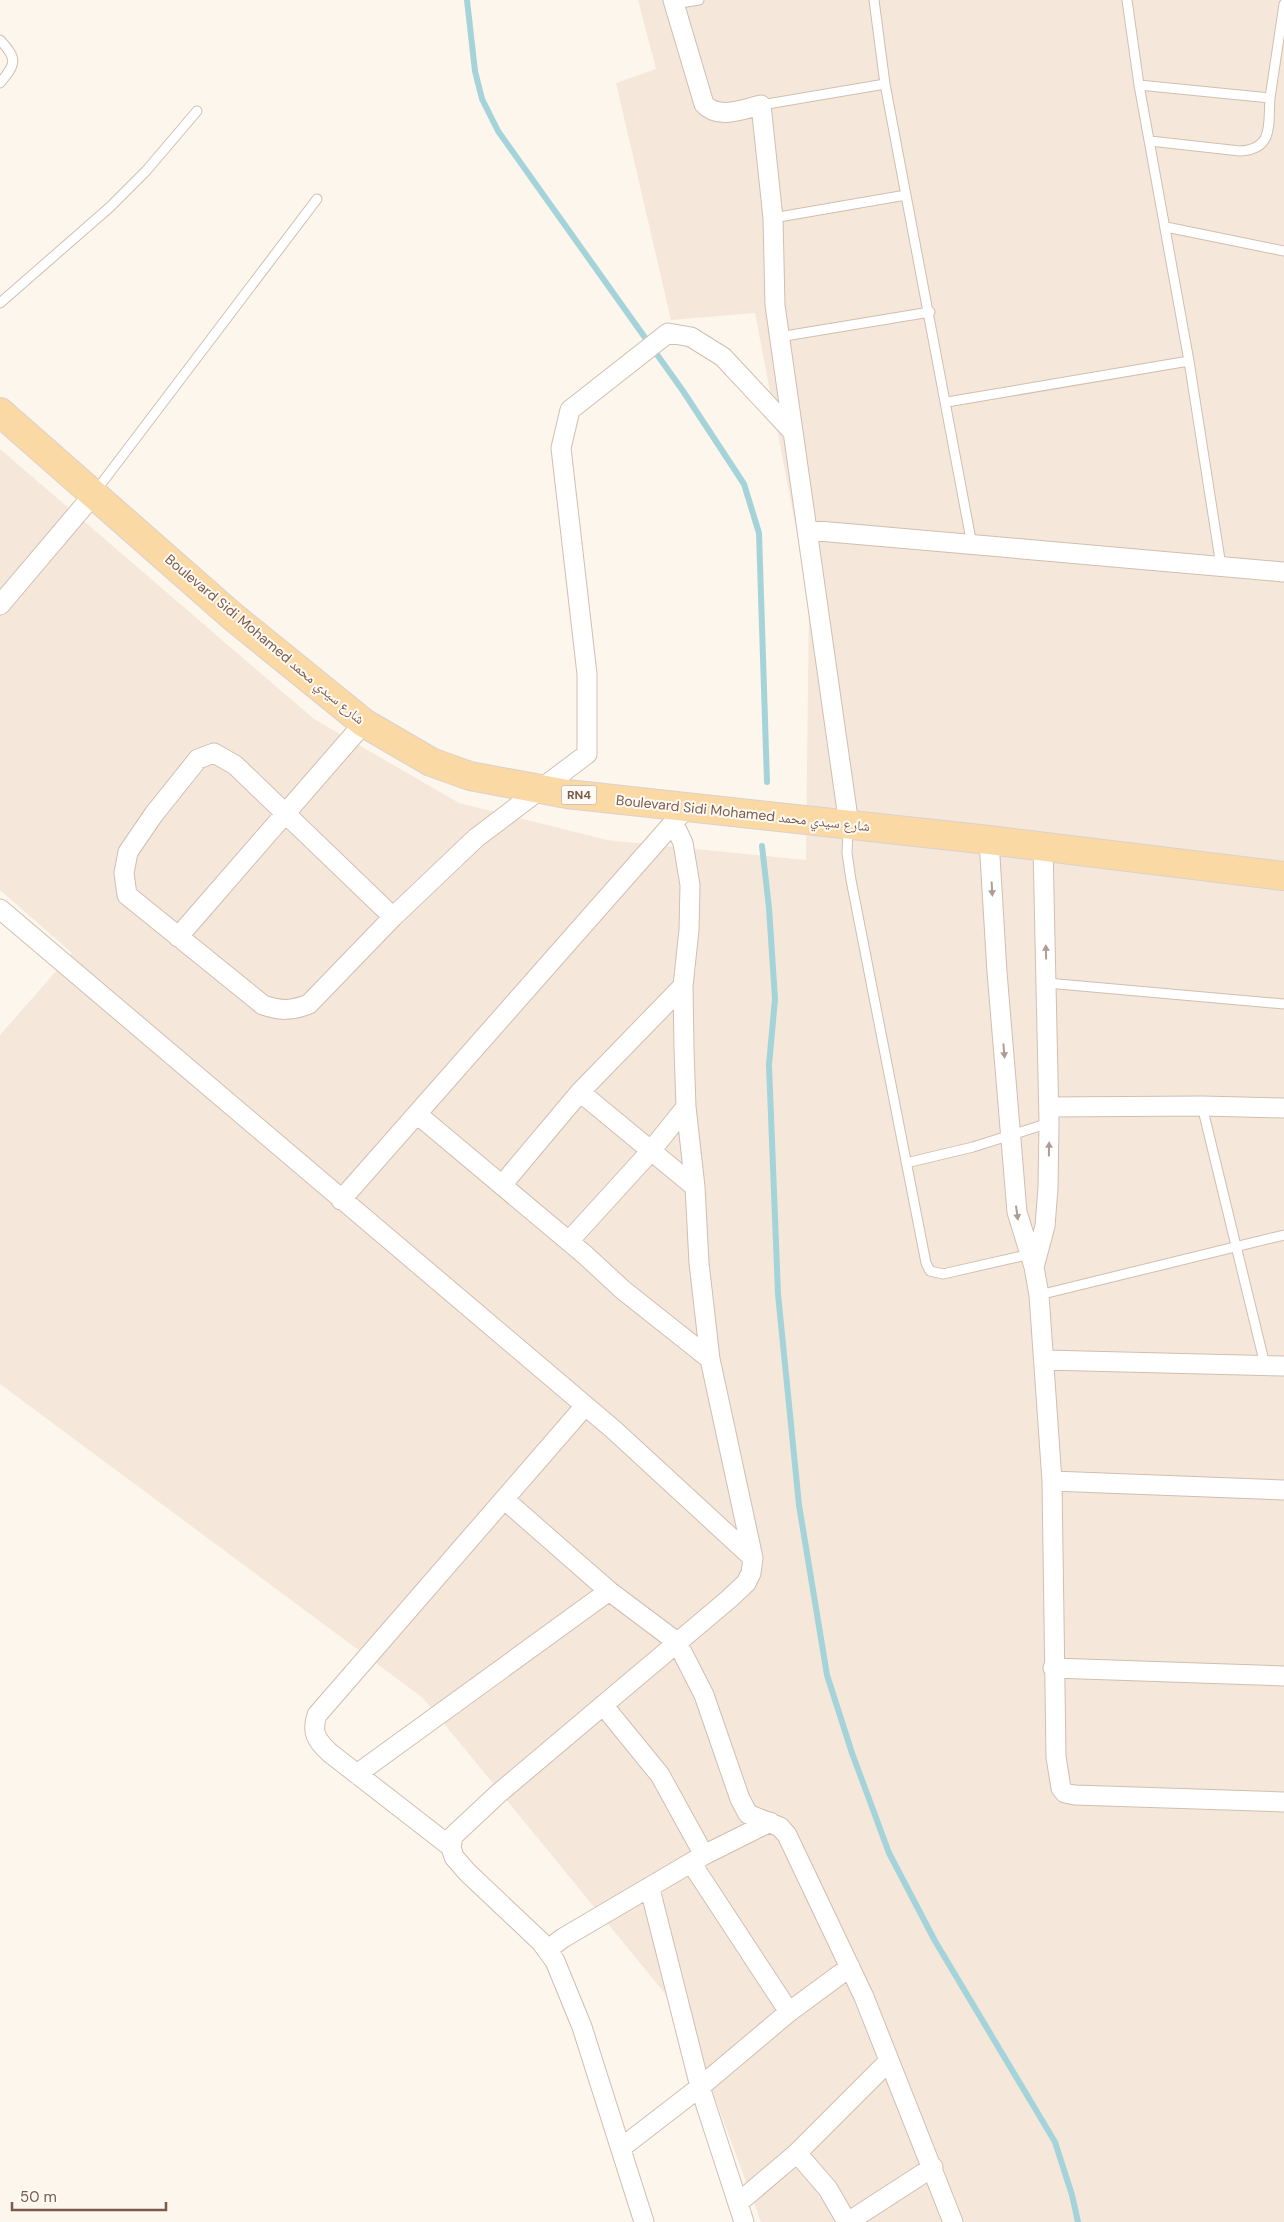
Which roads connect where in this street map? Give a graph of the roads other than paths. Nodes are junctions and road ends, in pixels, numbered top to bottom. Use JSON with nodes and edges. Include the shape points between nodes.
{"nodes":[{"id":1,"x":698,"y":0,"type":"edge"},
{"id":2,"x":874,"y":0,"type":"edge"},
{"id":3,"x":1127,"y":0,"type":"edge"},
{"id":4,"x":674,"y":2,"type":"edge"},
{"id":5,"x":1284,"y":4,"type":"edge"},
{"id":6,"x":0,"y":40,"type":"edge"},
{"id":7,"x":0,"y":83,"type":"edge"},
{"id":8,"x":885,"y":84,"type":"junction"},
{"id":9,"x":1139,"y":85,"type":"junction"},
{"id":10,"x":1270,"y":98,"type":"junction"},
{"id":11,"x":762,"y":105,"type":"junction"},
{"id":12,"x":197,"y":112,"type":"dead end"},
{"id":13,"x":1150,"y":141,"type":"junction"},
{"id":14,"x":906,"y":195,"type":"junction"},
{"id":15,"x":317,"y":199,"type":"dead end"},
{"id":16,"x":773,"y":218,"type":"junction"},
{"id":17,"x":1166,"y":227,"type":"junction"},
{"id":18,"x":1284,"y":251,"type":"edge"},
{"id":19,"x":0,"y":303,"type":"edge"},
{"id":20,"x":930,"y":312,"type":"junction"},
{"id":21,"x":779,"y":337,"type":"junction"},
{"id":22,"x":1189,"y":361,"type":"junction"},
{"id":23,"x":947,"y":402,"type":"junction"},
{"id":24,"x":0,"y":412,"type":"edge"},
{"id":25,"x":792,"y":430,"type":"junction"},
{"id":26,"x":94,"y":494,"type":"junction"},
{"id":27,"x":807,"y":530,"type":"junction"},
{"id":28,"x":972,"y":545,"type":"junction"},
{"id":29,"x":1221,"y":566,"type":"junction"},
{"id":30,"x":1284,"y":572,"type":"edge"},
{"id":31,"x":0,"y":605,"type":"edge"},
{"id":32,"x":364,"y":723,"type":"junction"},
{"id":33,"x":539,"y":790,"type":"junction"},
{"id":34,"x":285,"y":813,"type":"junction"},
{"id":35,"x":680,"y":815,"type":"junction"},
{"id":36,"x":848,"y":825,"type":"junction"},
{"id":37,"x":989,"y":840,"type":"junction"},
{"id":38,"x":1043,"y":847,"type":"junction"},
{"id":39,"x":1284,"y":876,"type":"edge"},
{"id":40,"x":0,"y":909,"type":"edge"},
{"id":41,"x":393,"y":916,"type":"junction"},
{"id":42,"x":178,"y":937,"type":"junction"},
{"id":43,"x":1047,"y":983,"type":"junction"},
{"id":44,"x":683,"y":986,"type":"junction"},
{"id":45,"x":1284,"y":1004,"type":"edge"},
{"id":46,"x":580,"y":1092,"type":"junction"},
{"id":47,"x":1202,"y":1106,"type":"junction"},
{"id":48,"x":686,"y":1107,"type":"junction"},
{"id":49,"x":1284,"y":1109,"type":"edge"},
{"id":50,"x":417,"y":1114,"type":"junction"},
{"id":51,"x":1049,"y":1115,"type":"junction"},
{"id":52,"x":1010,"y":1135,"type":"junction"},
{"id":53,"x":650,"y":1152,"type":"junction"},
{"id":54,"x":906,"y":1163,"type":"junction"},
{"id":55,"x":502,"y":1185,"type":"junction"},
{"id":56,"x":694,"y":1187,"type":"junction"},
{"id":57,"x":341,"y":1200,"type":"junction"},
{"id":58,"x":1284,"y":1235,"type":"edge"},
{"id":59,"x":569,"y":1241,"type":"junction"},
{"id":60,"x":1235,"y":1245,"type":"junction"},
{"id":61,"x":1034,"y":1257,"type":"junction"},
{"id":62,"x":1039,"y":1295,"type":"junction"},
{"id":63,"x":710,"y":1359,"type":"junction"},
{"id":64,"x":1044,"y":1360,"type":"junction"},
{"id":65,"x":1265,"y":1365,"type":"junction"},
{"id":66,"x":1284,"y":1366,"type":"edge"},
{"id":67,"x":585,"y":1406,"type":"junction"},
{"id":68,"x":1052,"y":1481,"type":"junction"},
{"id":69,"x":1284,"y":1490,"type":"edge"},
{"id":70,"x":505,"y":1500,"type":"junction"},
{"id":71,"x":753,"y":1558,"type":"junction"},
{"id":72,"x":609,"y":1591,"type":"junction"},
{"id":73,"x":677,"y":1642,"type":"junction"},
{"id":74,"x":1053,"y":1668,"type":"junction"},
{"id":75,"x":1284,"y":1676,"type":"edge"},
{"id":76,"x":603,"y":1705,"type":"junction"},
{"id":77,"x":357,"y":1774,"type":"junction"},
{"id":78,"x":1284,"y":1802,"type":"edge"},
{"id":79,"x":770,"y":1822,"type":"junction"},
{"id":80,"x":451,"y":1847,"type":"junction"},
{"id":81,"x":698,"y":1860,"type":"junction"},
{"id":82,"x":650,"y":1889,"type":"junction"},
{"id":83,"x":547,"y":1950,"type":"junction"},
{"id":84,"x":850,"y":1967,"type":"junction"},
{"id":85,"x":789,"y":2012,"type":"junction"},
{"id":86,"x":889,"y":2061,"type":"junction"},
{"id":87,"x":700,"y":2088,"type":"junction"},
{"id":88,"x":621,"y":2148,"type":"junction"},
{"id":89,"x":797,"y":2153,"type":"junction"},
{"id":90,"x":933,"y":2167,"type":"junction"},
{"id":91,"x":738,"y":2203,"type":"junction"},
{"id":92,"x":644,"y":2222,"type":"edge"},
{"id":93,"x":744,"y":2222,"type":"edge"},
{"id":94,"x":848,"y":2222,"type":"edge"},
{"id":95,"x":953,"y":2222,"type":"edge"}],
"edges":[{"from":1,"to":4,"type":"lane"},
{"from":2,"to":8,"type":"lane"},
{"from":3,"to":9,"type":"lane"},
{"from":4,"to":11,"type":"street","via":[[704,104],[709,110],[721,113]]},
{"from":5,"to":10,"type":"lane"},
{"from":6,"to":7,"type":"lane","via":[[11,53],[14,63]]},
{"from":8,"to":11,"type":"lane"},
{"from":8,"to":14,"type":"lane"},
{"from":9,"to":10,"type":"lane"},
{"from":9,"to":13,"type":"lane"},
{"from":10,"to":13,"type":"lane","via":[[1267,133],[1261,145],[1254,150]]},
{"from":11,"to":16,"type":"street"},
{"from":12,"to":19,"type":"lane","via":[[110,207]]},
{"from":13,"to":17,"type":"lane"},
{"from":14,"to":16,"type":"lane"},
{"from":14,"to":20,"type":"lane"},
{"from":15,"to":26,"type":"lane"},
{"from":16,"to":21,"type":"street","via":[[773,291]]},
{"from":17,"to":18,"type":"lane"},
{"from":17,"to":22,"type":"lane"},
{"from":20,"to":21,"type":"lane"},
{"from":20,"to":23,"type":"lane"},
{"from":21,"to":25,"type":"street"},
{"from":22,"to":23,"type":"lane"},
{"from":22,"to":29,"type":"lane"},
{"from":23,"to":28,"type":"lane"},
{"from":24,"to":26,"type":"main road","name":"Boulevard Sidi Mohamed شارع سيدي محمد","number":"RN4"},
{"from":25,"to":27,"type":"street"},
{"from":25,"to":33,"type":"street","via":[[723,357],[691,337],[668,333],[570,410],[560,448],[587,674],[587,754]]},
{"from":26,"to":31,"type":"street"},
{"from":26,"to":32,"type":"main road","name":"Boulevard Sidi Mohamed شارع سيدي محمد","number":"RN4","via":[[232,616]]},
{"from":27,"to":28,"type":"street"},
{"from":27,"to":36,"type":"street"},
{"from":28,"to":29,"type":"street"},
{"from":29,"to":30,"type":"street"},
{"from":32,"to":33,"type":"main road","name":"Boulevard Sidi Mohamed شارع سيدي محمد","number":"RN4","via":[[431,762],[470,776]]},
{"from":32,"to":34,"type":"street"},
{"from":33,"to":35,"type":"main road","name":"Boulevard Sidi Mohamed شارع سيدي محمد","number":"RN4"},
{"from":33,"to":41,"type":"street","via":[[476,838]]},
{"from":34,"to":41,"type":"street"},
{"from":34,"to":42,"type":"street"},
{"from":34,"to":42,"type":"street","via":[[235,765],[214,753],[198,759],[154,814],[128,852],[124,867],[127,895]]},
{"from":35,"to":36,"type":"main road","name":"Boulevard Sidi Mohamed شارع سيدي محمد","number":"RN4"},
{"from":35,"to":44,"type":"street","via":[[690,885]]},
{"from":35,"to":50,"type":"street"},
{"from":36,"to":37,"type":"main road","name":"Boulevard Sidi Mohamed شارع سيدي محمد","number":"RN4"},
{"from":36,"to":54,"type":"lane","via":[[849,870]]},
{"from":37,"to":38,"type":"main road","name":"Boulevard Sidi Mohamed شارع سيدي محمد","number":"RN4"},
{"from":37,"to":52,"type":"street","one_way":true},
{"from":38,"to":39,"type":"main road","name":"Boulevard Sidi Mohamed شارع سيدي محمد","number":"RN4"},
{"from":43,"to":38,"type":"street","one_way":true},
{"from":40,"to":57,"type":"street"},
{"from":41,"to":42,"type":"street","via":[[309,1004],[296,1010],[280,1011],[263,1005]]},
{"from":43,"to":45,"type":"lane"},
{"from":43,"to":51,"type":"street"},
{"from":44,"to":46,"type":"street"},
{"from":44,"to":48,"type":"street"},
{"from":46,"to":53,"type":"street"},
{"from":46,"to":55,"type":"street"},
{"from":47,"to":49,"type":"street"},
{"from":47,"to":51,"type":"street"},
{"from":47,"to":60,"type":"lane"},
{"from":48,"to":53,"type":"street"},
{"from":48,"to":56,"type":"street"},
{"from":50,"to":55,"type":"street"},
{"from":50,"to":57,"type":"street"},
{"from":51,"to":52,"type":"lane"},
{"from":61,"to":51,"type":"street","one_way":true,"via":[[1046,1212]]},
{"from":52,"to":54,"type":"lane"},
{"from":52,"to":61,"type":"street","one_way":true,"via":[[1017,1212]]},
{"from":53,"to":56,"type":"street"},
{"from":53,"to":59,"type":"street"},
{"from":54,"to":61,"type":"lane","via":[[921,1245],[930,1271],[943,1274]]},
{"from":55,"to":59,"type":"street"},
{"from":56,"to":63,"type":"street"},
{"from":57,"to":67,"type":"street"},
{"from":58,"to":60,"type":"lane"},
{"from":59,"to":63,"type":"street","via":[[623,1290]]},
{"from":60,"to":62,"type":"lane"},
{"from":60,"to":65,"type":"lane"},
{"from":61,"to":62,"type":"street"},
{"from":62,"to":64,"type":"street"},
{"from":63,"to":71,"type":"street"},
{"from":64,"to":65,"type":"street"},
{"from":64,"to":68,"type":"street"},
{"from":65,"to":66,"type":"street"},
{"from":67,"to":70,"type":"street"},
{"from":67,"to":71,"type":"street"},
{"from":68,"to":69,"type":"street"},
{"from":68,"to":74,"type":"street"},
{"from":70,"to":72,"type":"street"},
{"from":70,"to":77,"type":"street","via":[[317,1715],[314,1725],[318,1742]]},
{"from":71,"to":73,"type":"street","via":[[752,1573],[746,1583]]},
{"from":72,"to":73,"type":"street"},
{"from":72,"to":77,"type":"street"},
{"from":73,"to":76,"type":"street"},
{"from":73,"to":79,"type":"street","via":[[704,1695],[740,1799],[748,1814]]},
{"from":74,"to":75,"type":"street"},
{"from":74,"to":78,"type":"street","via":[[1056,1757],[1061,1788],[1065,1793]]},
{"from":76,"to":80,"type":"street","via":[[467,1822],[454,1836]]},
{"from":76,"to":81,"type":"street","via":[[660,1775],[690,1826]]},
{"from":77,"to":80,"type":"street"},
{"from":79,"to":81,"type":"street"},
{"from":79,"to":84,"type":"street","via":[[787,1835]]},
{"from":80,"to":83,"type":"street","via":[[454,1857],[467,1872]]},
{"from":81,"to":82,"type":"street"},
{"from":81,"to":85,"type":"street"},
{"from":82,"to":83,"type":"street","via":[[569,1934]]},
{"from":82,"to":87,"type":"street"},
{"from":83,"to":88,"type":"street","via":[[569,1990]]},
{"from":84,"to":85,"type":"street"},
{"from":84,"to":86,"type":"street"},
{"from":85,"to":87,"type":"street"},
{"from":86,"to":89,"type":"street"},
{"from":86,"to":90,"type":"street"},
{"from":87,"to":88,"type":"street"},
{"from":87,"to":91,"type":"street"},
{"from":88,"to":92,"type":"street"},
{"from":89,"to":91,"type":"street"},
{"from":89,"to":94,"type":"street","via":[[828,2189]]},
{"from":90,"to":94,"type":"street"},
{"from":90,"to":95,"type":"street"},
{"from":91,"to":93,"type":"street"}]}
